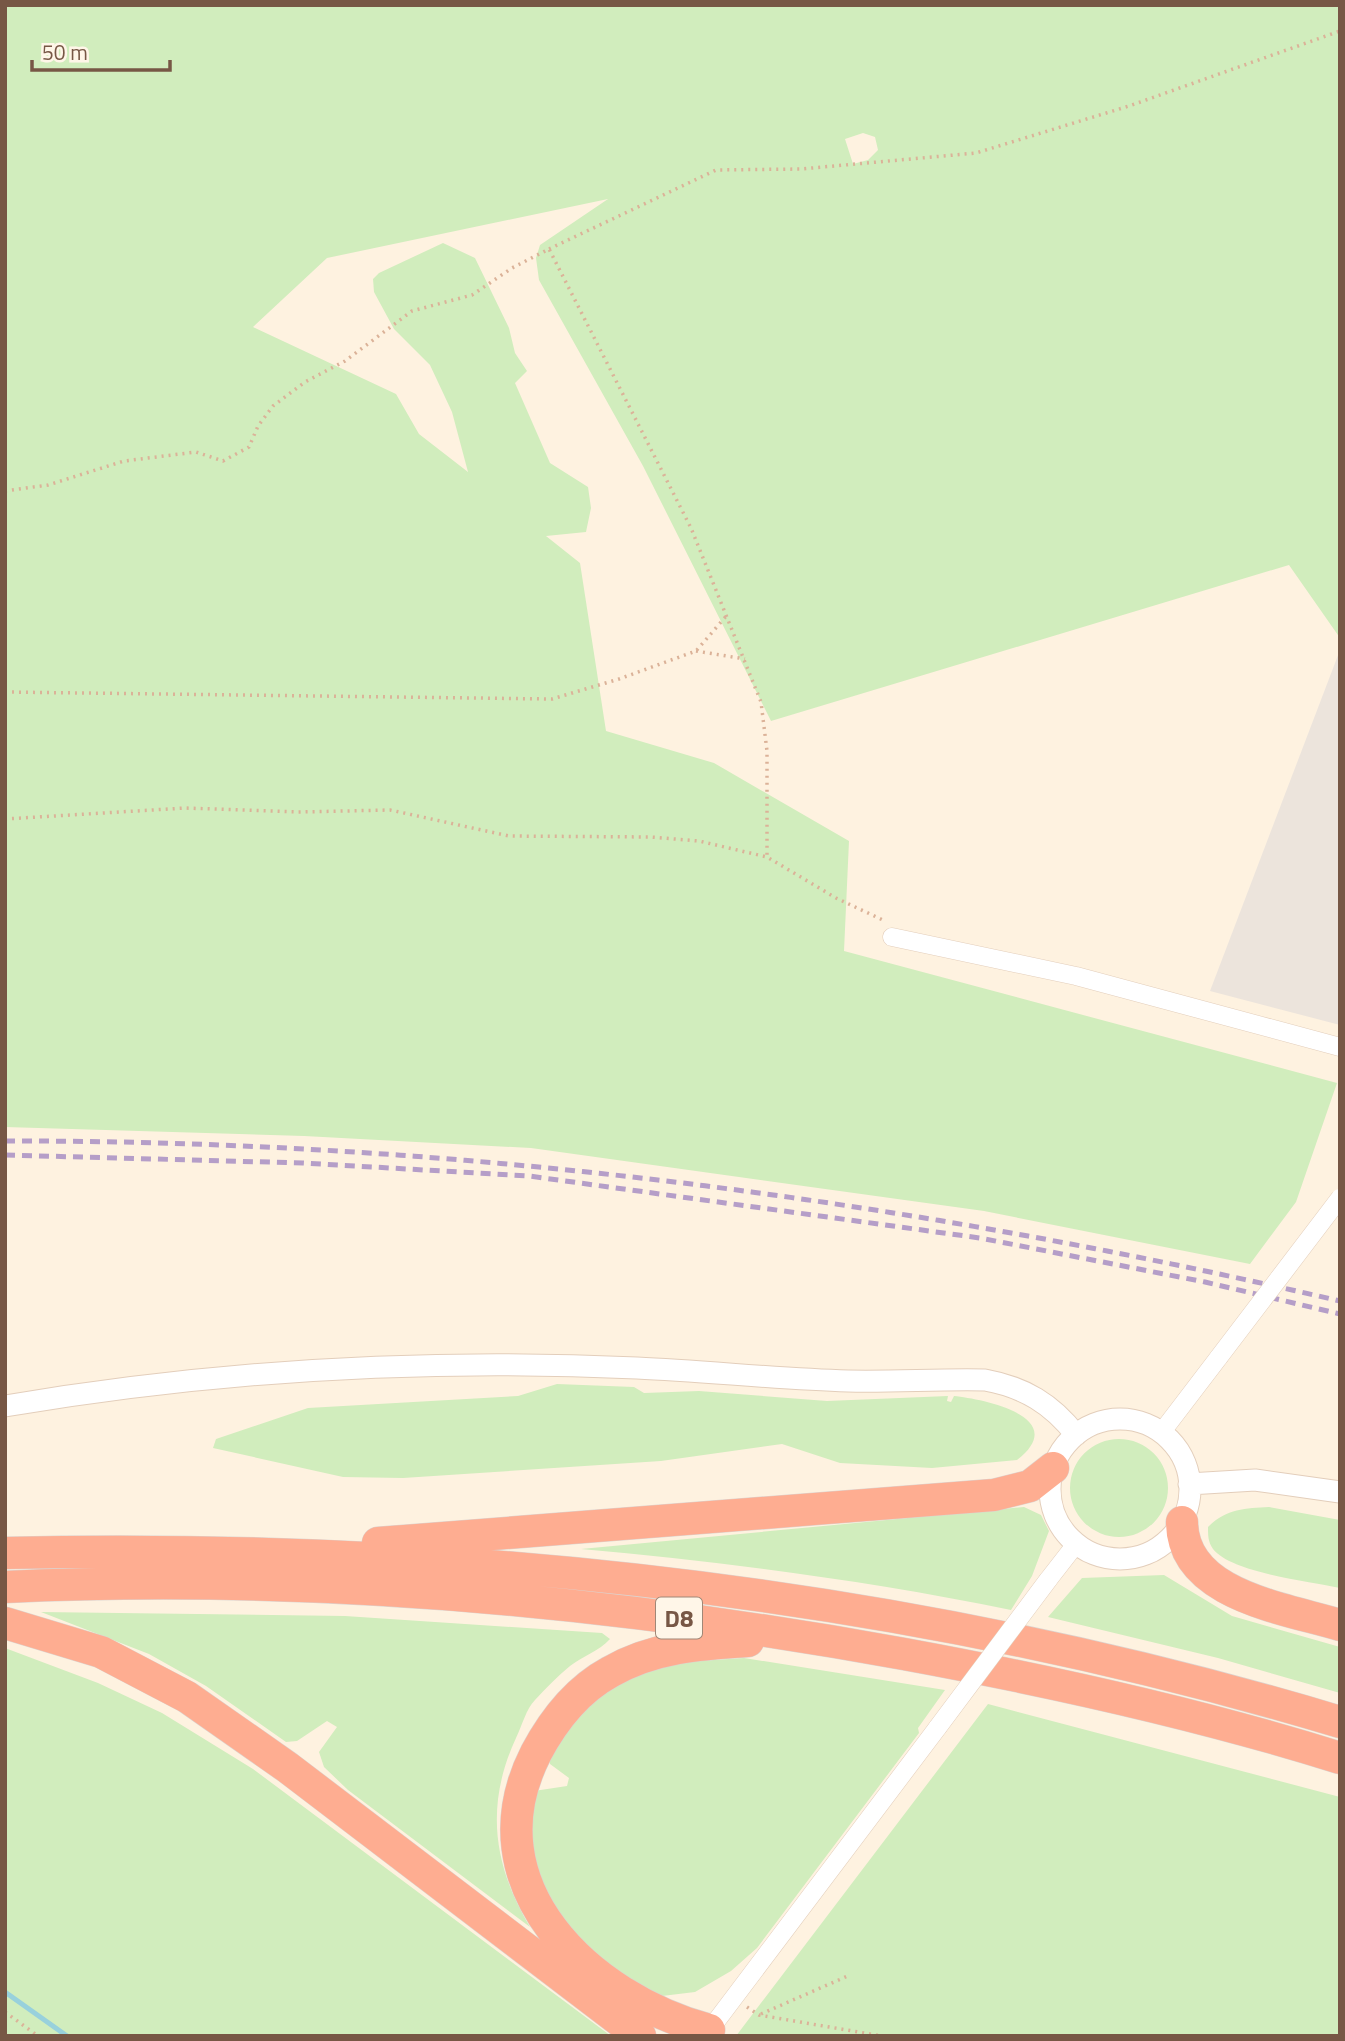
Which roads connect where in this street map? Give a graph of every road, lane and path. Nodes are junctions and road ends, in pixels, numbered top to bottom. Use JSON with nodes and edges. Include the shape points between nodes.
{"nodes":[{"id":1,"x":1340,"y":31,"type":"edge"},
{"id":2,"x":549,"y":249,"type":"junction"},
{"id":3,"x":5,"y":491,"type":"edge"},
{"id":4,"x":728,"y":614,"type":"junction"},
{"id":5,"x":696,"y":651,"type":"junction"},
{"id":6,"x":745,"y":659,"type":"junction"},
{"id":7,"x":5,"y":692,"type":"edge"},
{"id":8,"x":5,"y":819,"type":"edge"},
{"id":9,"x":767,"y":857,"type":"junction"},
{"id":10,"x":893,"y":931,"type":"joint"},
{"id":11,"x":1340,"y":1047,"type":"edge"},
{"id":12,"x":1340,"y":1198,"type":"edge"},
{"id":13,"x":5,"y":1406,"type":"edge"},
{"id":14,"x":1161,"y":1433,"type":"junction"},
{"id":15,"x":1076,"y":1435,"type":"junction"},
{"id":16,"x":1054,"y":1468,"type":"junction"},
{"id":17,"x":1189,"y":1484,"type":"junction"},
{"id":18,"x":1340,"y":1492,"type":"edge"},
{"id":19,"x":1182,"y":1522,"type":"junction"},
{"id":20,"x":1076,"y":1544,"type":"junction"},
{"id":21,"x":5,"y":1553,"type":"edge"},
{"id":22,"x":270,"y":1553,"type":"junction"},
{"id":23,"x":5,"y":1587,"type":"edge"},
{"id":24,"x":5,"y":1623,"type":"edge"},
{"id":25,"x":1340,"y":1625,"type":"edge"},
{"id":26,"x":817,"y":1638,"type":"junction"},
{"id":27,"x":1340,"y":1723,"type":"edge"},
{"id":28,"x":1340,"y":1758,"type":"edge"},
{"id":29,"x":850,"y":1975,"type":"dead end"},
{"id":30,"x":5,"y":2012,"type":"edge"},
{"id":31,"x":707,"y":2033,"type":"edge"},
{"id":32,"x":38,"y":2036,"type":"edge"},
{"id":33,"x":640,"y":2036,"type":"edge"},
{"id":34,"x":882,"y":2036,"type":"edge"}],
"edges":[{"from":1,"to":2,"type":"path","via":[[1129,106],[975,153],[801,169],[716,170]]},
{"from":2,"to":3,"type":"path","via":[[472,295],[412,311],[274,406],[249,447],[223,461],[196,452],[124,461],[48,485]]},
{"from":2,"to":4,"type":"path","via":[[691,528]]},
{"from":4,"to":5,"type":"path"},
{"from":4,"to":6,"type":"path"},
{"from":5,"to":6,"type":"path"},
{"from":5,"to":7,"type":"path","via":[[552,699]]},
{"from":6,"to":9,"type":"path","via":[[761,702],[768,775]]},
{"from":8,"to":9,"type":"path","via":[[184,808],[390,810],[509,836],[651,836],[699,841]]},
{"from":9,"to":10,"type":"path"},
{"from":10,"to":11,"type":"street"},
{"from":12,"to":14,"type":"street","bridge":true},
{"from":13,"to":15,"type":"street","via":[[105,1389],[284,1372],[460,1365],[637,1368],[849,1381],[985,1380],[1041,1400]]},
{"from":14,"to":15,"type":"street","via":[[1148,1425],[1118,1419]]},
{"from":14,"to":17,"type":"street","via":[[1178,1450]]},
{"from":15,"to":16,"type":"street"},
{"from":16,"to":20,"type":"street","via":[[1053,1509]]},
{"from":16,"to":22,"type":"highway","via":[[1030,1486],[994,1495]]},
{"from":17,"to":18,"type":"street","via":[[1255,1480]]},
{"from":17,"to":19,"type":"street"},
{"from":19,"to":20,"type":"street","via":[[1165,1543],[1127,1559],[1100,1556]]},
{"from":19,"to":25,"type":"highway","via":[[1188,1555],[1216,1581],[1252,1598]]},
{"from":20,"to":31,"type":"street","bridge":true},
{"from":21,"to":22,"type":"highway","number":"D8"},
{"from":22,"to":27,"type":"highway","number":"D8","via":[[348,1555],[727,1589],[1146,1668]]},
{"from":23,"to":26,"type":"highway","number":"D8","via":[[177,1584],[340,1588],[610,1608]]},
{"from":24,"to":33,"type":"highway","via":[[101,1652],[187,1697],[288,1767]]},
{"from":26,"to":28,"type":"highway","number":"D8","via":[[1148,1704]]},
{"from":26,"to":31,"type":"highway","via":[[689,1646],[658,1652],[609,1672],[587,1687],[556,1721],[531,1763],[524,1788],[519,1854],[531,1894],[556,1935],[582,1964],[631,2001]]},
{"from":29,"to":34,"type":"path","via":[[759,2014]]},
{"from":30,"to":32,"type":"path"}]}
